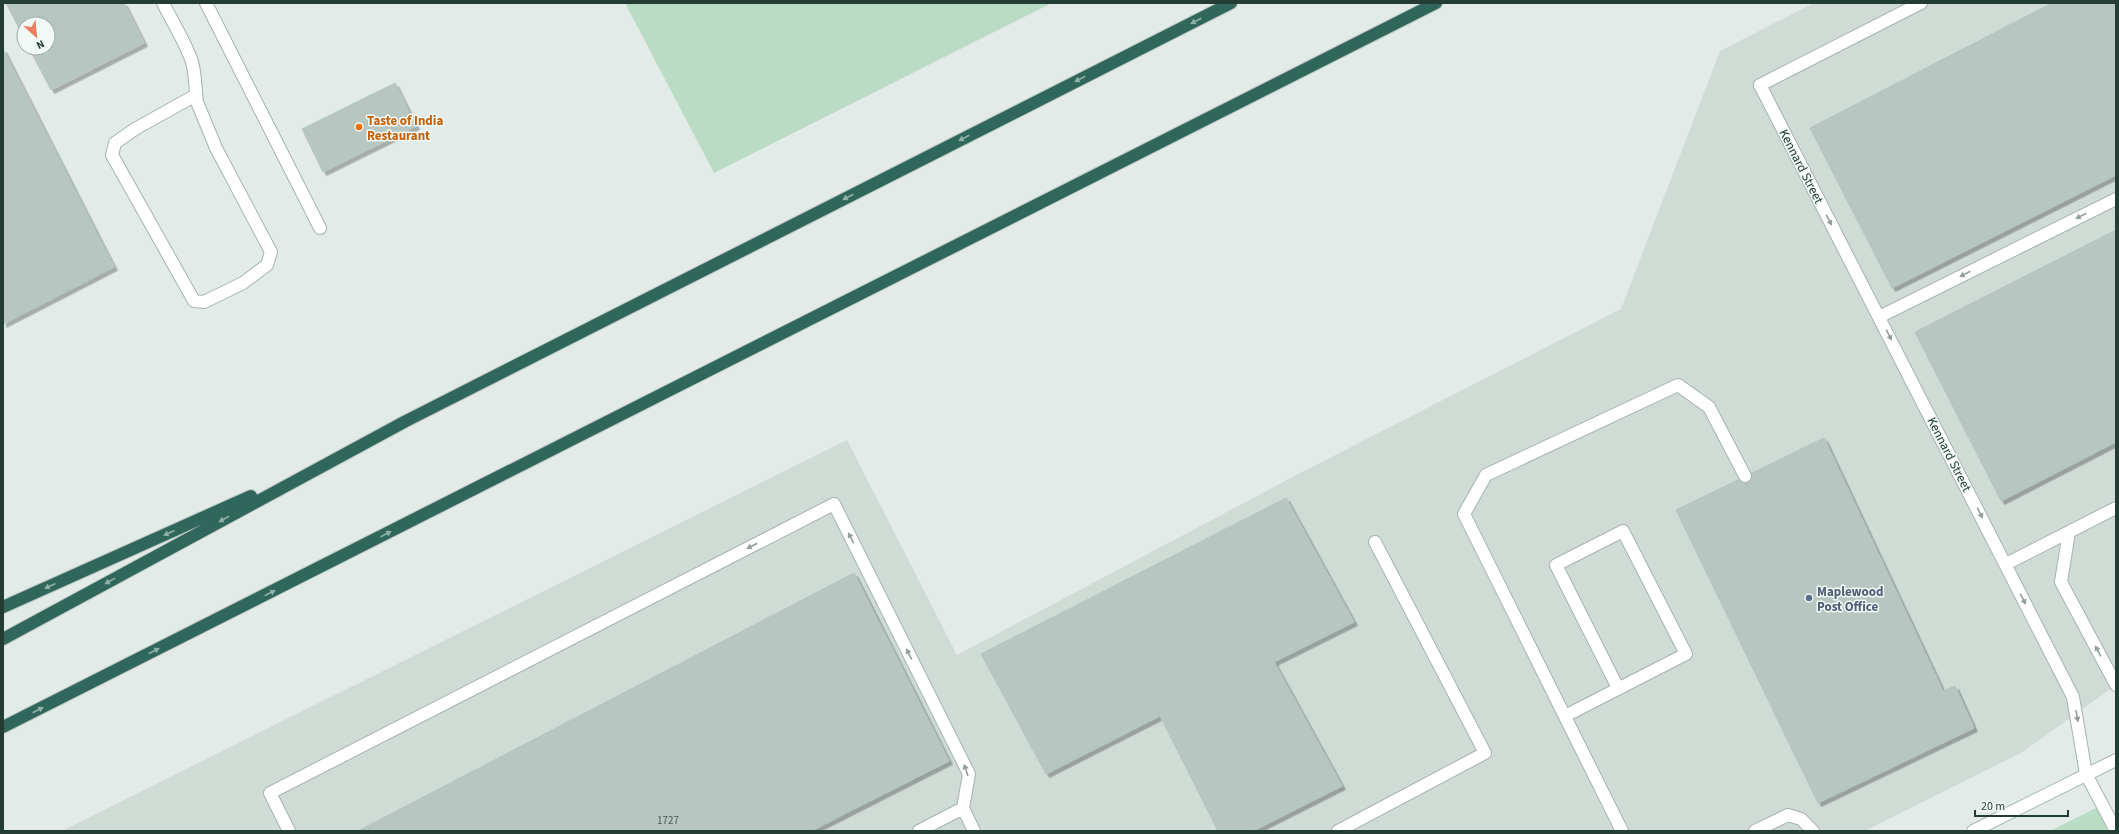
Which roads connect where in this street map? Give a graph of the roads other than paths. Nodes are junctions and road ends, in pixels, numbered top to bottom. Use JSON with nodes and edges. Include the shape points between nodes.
{"nodes":[{"id":1,"x":163,"y":3,"type":"edge"},
{"id":2,"x":206,"y":3,"type":"edge"},
{"id":3,"x":1231,"y":3,"type":"edge"},
{"id":4,"x":1436,"y":3,"type":"edge"},
{"id":5,"x":1921,"y":3,"type":"edge"},
{"id":6,"x":196,"y":95,"type":"junction"},
{"id":7,"x":2116,"y":199,"type":"edge"},
{"id":8,"x":320,"y":228,"type":"dead end"},
{"id":9,"x":1879,"y":317,"type":"junction"},
{"id":10,"x":332,"y":460,"type":"junction"},
{"id":11,"x":1745,"y":476,"type":"dead end"},
{"id":12,"x":2116,"y":508,"type":"edge"},
{"id":13,"x":2069,"y":532,"type":"junction"},
{"id":14,"x":1375,"y":542,"type":"dead end"},
{"id":15,"x":2006,"y":564,"type":"junction"},
{"id":16,"x":3,"y":607,"type":"edge"},
{"id":17,"x":3,"y":639,"type":"edge"},
{"id":18,"x":2116,"y":685,"type":"edge"},
{"id":19,"x":1618,"y":688,"type":"junction"},
{"id":20,"x":1565,"y":716,"type":"junction"},
{"id":21,"x":3,"y":727,"type":"edge"},
{"id":22,"x":2116,"y":760,"type":"edge"},
{"id":23,"x":2086,"y":774,"type":"junction"},
{"id":24,"x":963,"y":808,"type":"junction"},
{"id":25,"x":289,"y":831,"type":"edge"},
{"id":26,"x":919,"y":831,"type":"edge"},
{"id":27,"x":974,"y":831,"type":"edge"},
{"id":28,"x":1338,"y":831,"type":"edge"},
{"id":29,"x":1622,"y":831,"type":"edge"},
{"id":30,"x":1755,"y":831,"type":"edge"},
{"id":31,"x":1813,"y":831,"type":"edge"},
{"id":32,"x":1973,"y":831,"type":"edge"},
{"id":33,"x":2116,"y":831,"type":"edge"}],
"edges":[{"from":1,"to":6,"type":"street","via":[[192,60]]},
{"from":2,"to":8,"type":"street"},
{"from":3,"to":10,"type":"highway","one_way":true},
{"from":21,"to":4,"type":"highway","one_way":true},
{"from":5,"to":9,"type":"street","name":"Kennard Street","one_way":true,"via":[[1760,85]]},
{"from":6,"to":6,"type":"street","via":[[216,148],[271,252],[267,265],[243,283],[204,302],[194,301],[112,155],[115,143]]},
{"from":7,"to":9,"type":"street","one_way":true},
{"from":9,"to":15,"type":"street","name":"Kennard Street","one_way":true},
{"from":10,"to":16,"type":"highway","one_way":true},
{"from":10,"to":17,"type":"highway","one_way":true},
{"from":11,"to":20,"type":"street","via":[[1709,407],[1678,385],[1486,475],[1464,514]]},
{"from":12,"to":13,"type":"street"},
{"from":13,"to":15,"type":"street"},
{"from":18,"to":13,"type":"street","one_way":true,"via":[[2061,582]]},
{"from":14,"to":28,"type":"street","via":[[1485,753]]},
{"from":15,"to":23,"type":"street","name":"Kennard Street","one_way":true,"via":[[2074,697]]},
{"from":19,"to":19,"type":"street","via":[[1686,654],[1623,531],[1556,565]]},
{"from":19,"to":20,"type":"street"},
{"from":20,"to":29,"type":"street"},
{"from":22,"to":23,"type":"street"},
{"from":23,"to":32,"type":"street"},
{"from":23,"to":33,"type":"street","name":"Kennard Street"},
{"from":24,"to":25,"type":"street","one_way":true,"via":[[969,774],[834,504],[270,793]]},
{"from":24,"to":26,"type":"street"},
{"from":24,"to":27,"type":"street"},
{"from":30,"to":31,"type":"street","via":[[1788,815],[1800,819]]}]}
